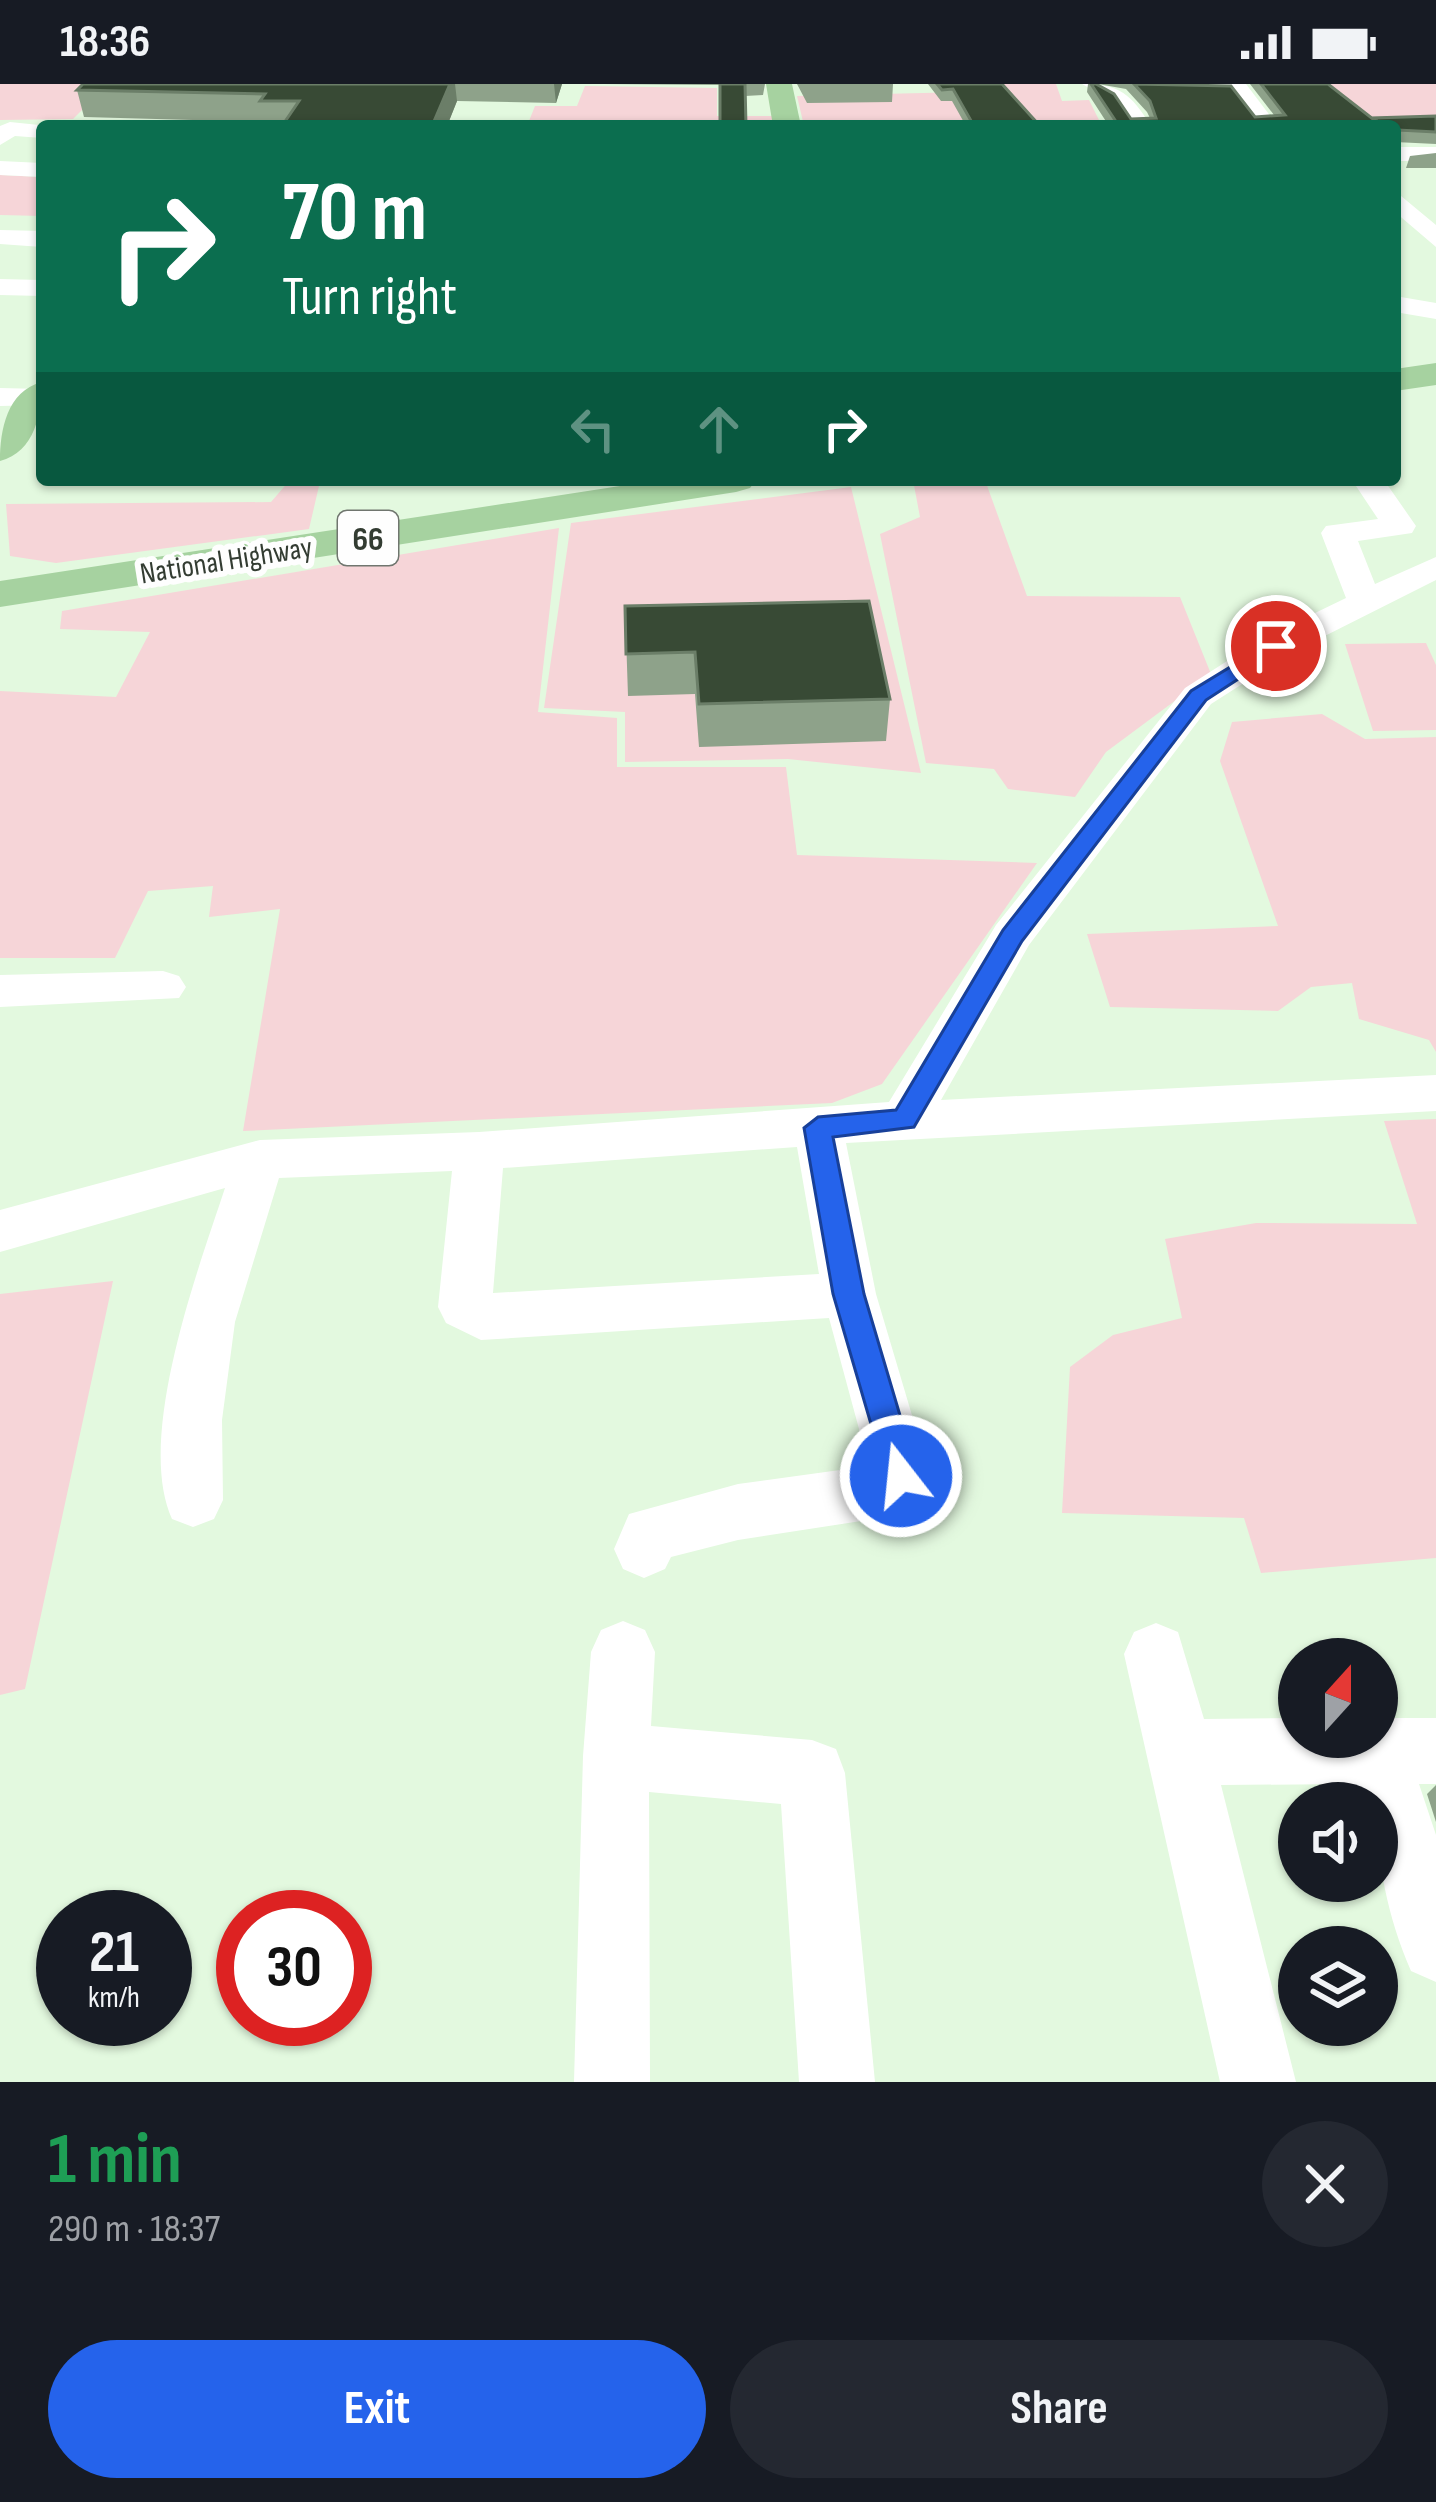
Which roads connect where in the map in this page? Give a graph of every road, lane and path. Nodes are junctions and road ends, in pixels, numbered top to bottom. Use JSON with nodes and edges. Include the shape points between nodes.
{"nodes":[{"id":1,"x":779,"y":84,"type":"edge"},
{"id":2,"x":1092,"y":84,"type":"edge"},
{"id":3,"x":1179,"y":84,"type":"edge"},
{"id":4,"x":787,"y":120,"type":"edge"},
{"id":5,"x":1137,"y":120,"type":"edge"},
{"id":6,"x":1262,"y":120,"type":"edge"},
{"id":7,"x":36,"y":131,"type":"edge"},
{"id":8,"x":0,"y":138,"type":"edge"},
{"id":9,"x":1401,"y":154,"type":"edge"},
{"id":10,"x":1436,"y":154,"type":"edge"},
{"id":11,"x":0,"y":168,"type":"edge"},
{"id":12,"x":36,"y":170,"type":"edge"},
{"id":13,"x":1408,"y":204,"type":"edge"},
{"id":14,"x":0,"y":237,"type":"edge"},
{"id":15,"x":36,"y":239,"type":"edge"},
{"id":16,"x":1436,"y":239,"type":"edge"},
{"id":17,"x":0,"y":287,"type":"edge"},
{"id":18,"x":36,"y":288,"type":"edge"},
{"id":19,"x":1401,"y":305,"type":"edge"},
{"id":20,"x":1436,"y":311,"type":"edge"},
{"id":21,"x":1436,"y":374,"type":"edge"},
{"id":22,"x":1401,"y":379,"type":"edge"},
{"id":23,"x":36,"y":395,"type":"edge"},
{"id":24,"x":0,"y":397,"type":"edge"},
{"id":25,"x":36,"y":402,"type":"edge"},
{"id":26,"x":0,"y":449,"type":"edge"},
{"id":27,"x":698,"y":486,"type":"edge"},
{"id":28,"x":1372,"y":486,"type":"edge"},
{"id":29,"x":1436,"y":567,"type":"edge"},
{"id":30,"x":0,"y":584,"type":"edge"},
{"id":31,"x":69,"y":584,"type":"junction"},
{"id":32,"x":0,"y":594,"type":"edge"},
{"id":33,"x":1365,"y":602,"type":"junction"},
{"id":34,"x":163,"y":987,"type":"dead end"},
{"id":35,"x":0,"y":991,"type":"edge"},
{"id":36,"x":1436,"y":1093,"type":"edge"},
{"id":37,"x":904,"y":1120,"type":"junction"},
{"id":38,"x":818,"y":1128,"type":"junction"},
{"id":39,"x":479,"y":1151,"type":"junction"},
{"id":40,"x":260,"y":1159,"type":"junction"},
{"id":41,"x":0,"y":1231,"type":"edge"},
{"id":42,"x":849,"y":1294,"type":"junction"},
{"id":43,"x":193,"y":1500,"type":"dead end"},
{"id":44,"x":644,"y":1549,"type":"dead end"},
{"id":45,"x":623,"y":1652,"type":"dead end"},
{"id":46,"x":1156,"y":1654,"type":"dead end"},
{"id":47,"x":1406,"y":1751,"type":"edge"},
{"id":48,"x":1180,"y":1752,"type":"junction"},
{"id":49,"x":616,"y":1756,"type":"junction"},
{"id":50,"x":1436,"y":1946,"type":"edge"},
{"id":51,"x":611,"y":2082,"type":"edge"},
{"id":52,"x":837,"y":2082,"type":"edge"},
{"id":53,"x":1258,"y":2082,"type":"edge"}],
"edges":[{"from":1,"to":4,"type":"main road"},
{"from":2,"to":5,"type":"street","via":[[1124,98]]},
{"from":3,"to":6,"type":"street","via":[[1237,87]]},
{"from":7,"to":8,"type":"street","via":[[10,129]]},
{"from":9,"to":10,"type":"street"},
{"from":11,"to":12,"type":"street"},
{"from":13,"to":16,"type":"street"},
{"from":14,"to":15,"type":"street"},
{"from":17,"to":18,"type":"street"},
{"from":19,"to":20,"type":"street"},
{"from":21,"to":22,"type":"main road"},
{"from":23,"to":24,"type":"street"},
{"from":25,"to":26,"type":"main road"},
{"from":27,"to":31,"type":"main road","name":"National Highway","number":"66"},
{"from":28,"to":33,"type":"street","via":[[1400,526],[1338,533]]},
{"from":29,"to":33,"type":"street"},
{"from":30,"to":31,"type":"main road"},
{"from":31,"to":32,"type":"main road","name":"National Highway","number":"66"},
{"from":33,"to":37,"type":"street","via":[[1198,696],[1012,936]]},
{"from":34,"to":35,"type":"street"},
{"from":36,"to":37,"type":"street"},
{"from":37,"to":38,"type":"street"},
{"from":38,"to":39,"type":"street"},
{"from":38,"to":42,"type":"street"},
{"from":39,"to":40,"type":"street"},
{"from":39,"to":42,"type":"street","via":[[464,1307],[482,1317]]},
{"from":40,"to":41,"type":"street"},
{"from":40,"to":43,"type":"street","via":[[208,1322]]},
{"from":42,"to":44,"type":"street","via":[[901,1476],[887,1490],[650,1534]]},
{"from":45,"to":49,"type":"street"},
{"from":46,"to":48,"type":"street"},
{"from":47,"to":48,"type":"street"},
{"from":47,"to":50,"type":"street"},
{"from":48,"to":53,"type":"street"},
{"from":49,"to":51,"type":"street"},
{"from":49,"to":52,"type":"street","via":[[812,1773]]}]}
